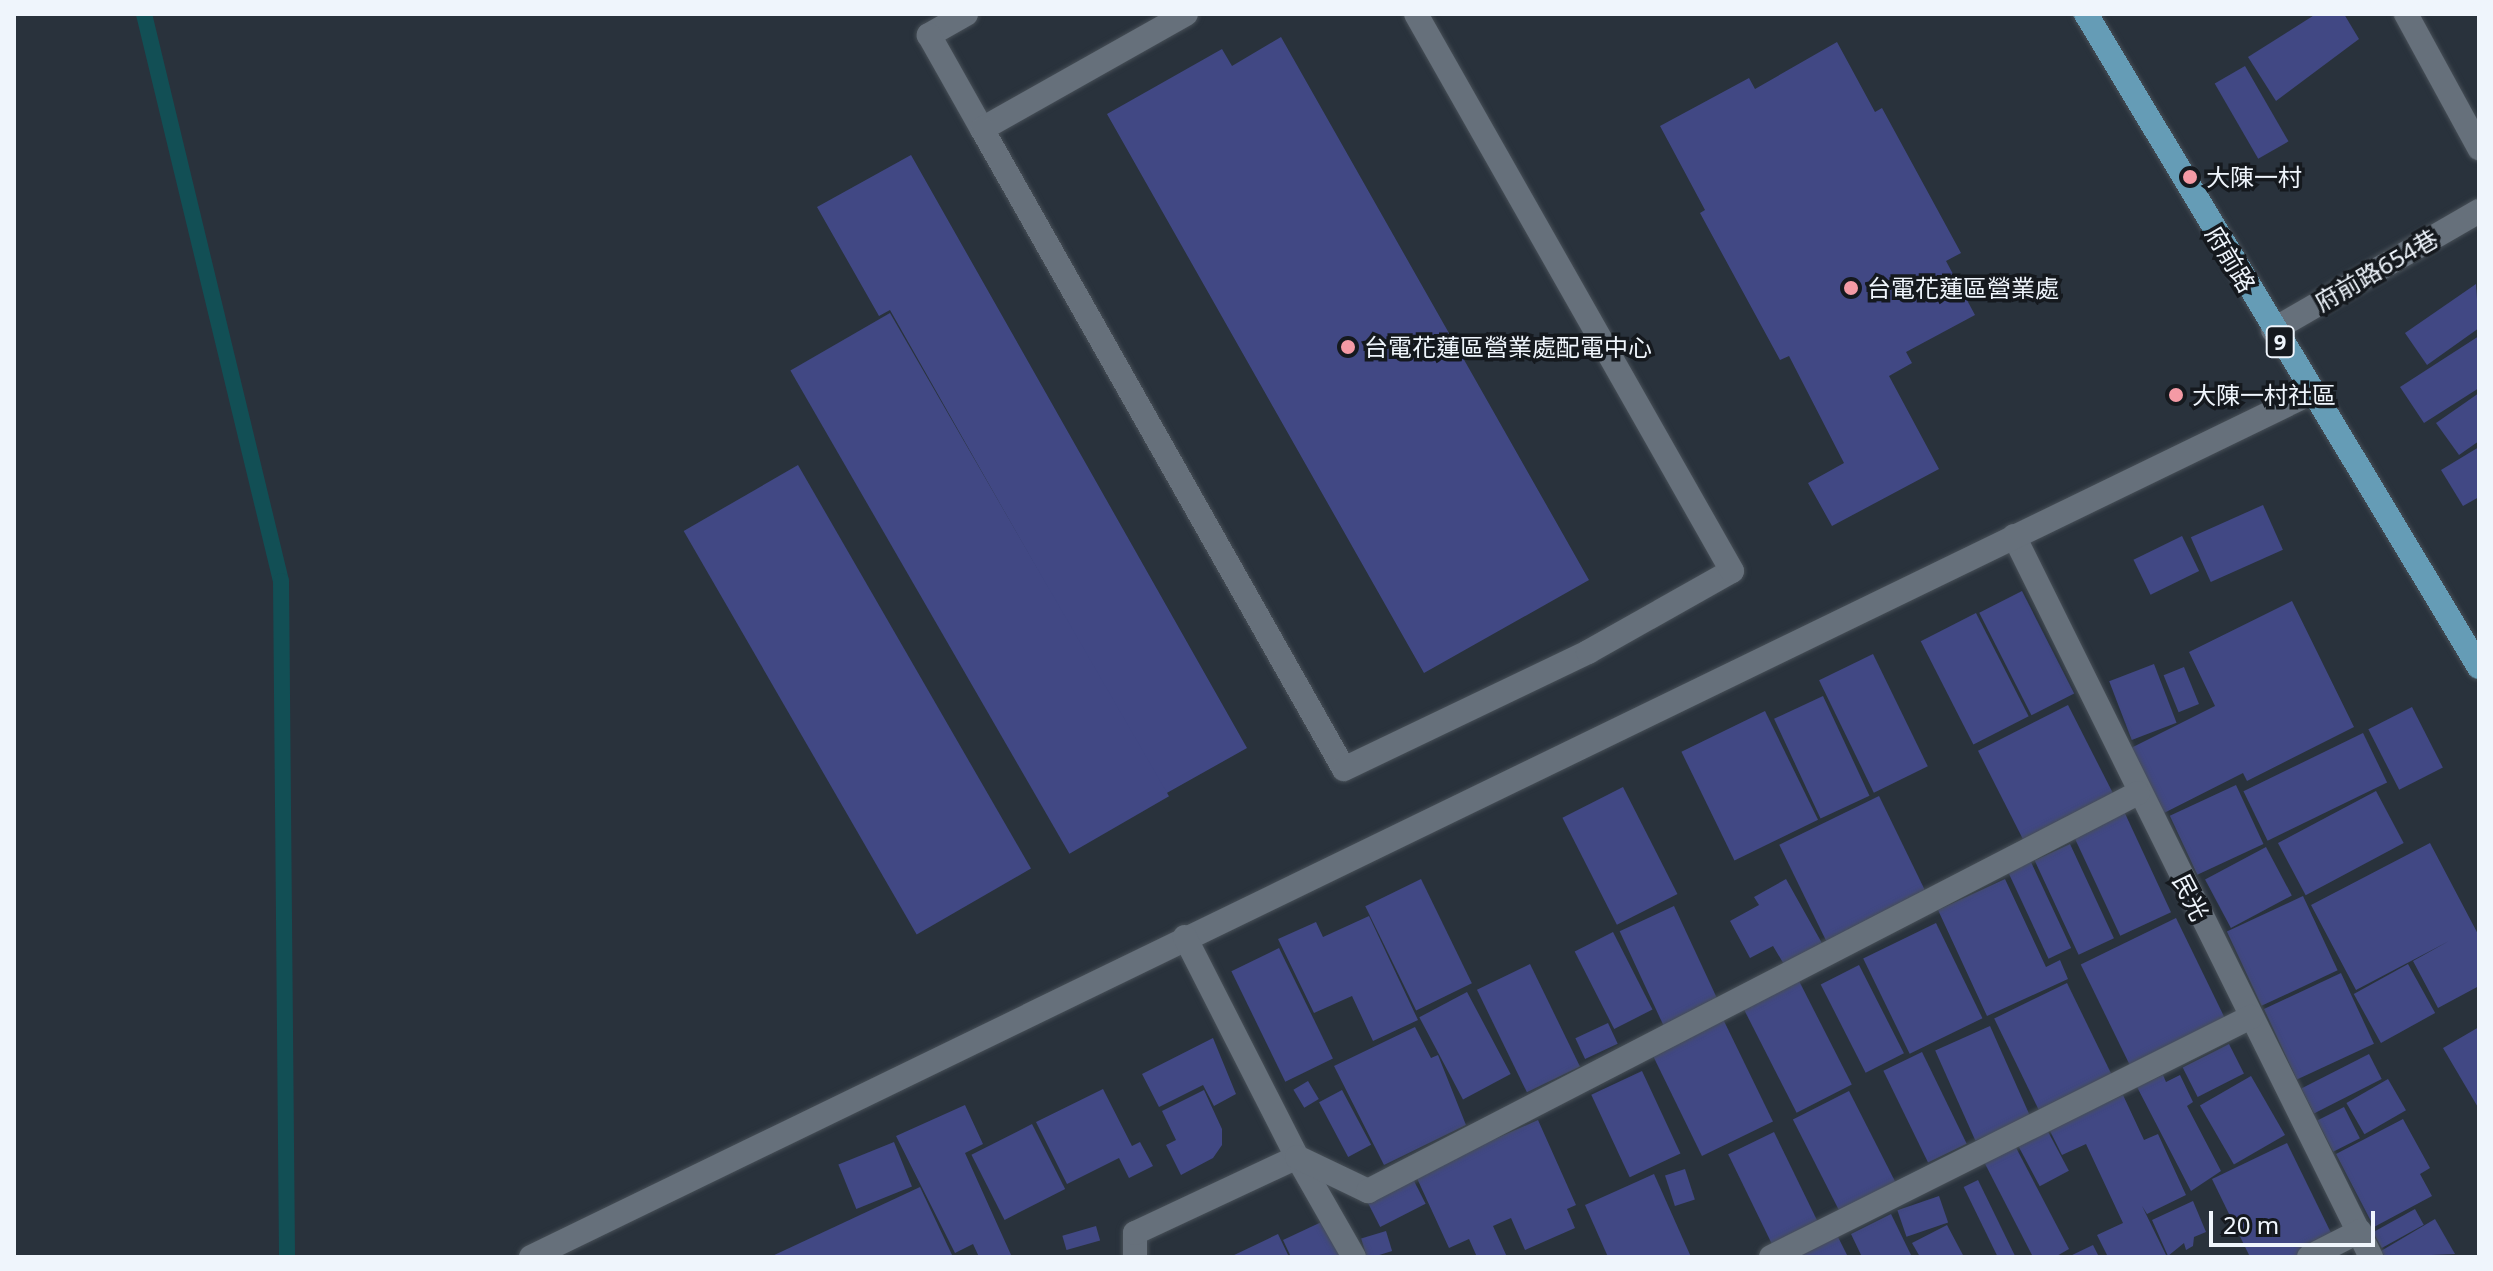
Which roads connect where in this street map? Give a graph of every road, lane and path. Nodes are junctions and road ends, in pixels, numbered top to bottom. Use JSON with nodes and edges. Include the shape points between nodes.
{"nodes":[{"id":1,"x":966,"y":14,"type":"edge"},
{"id":2,"x":1186,"y":14,"type":"edge"},
{"id":3,"x":1416,"y":14,"type":"edge"},
{"id":4,"x":2086,"y":14,"type":"edge"},
{"id":5,"x":2406,"y":14,"type":"edge"},
{"id":6,"x":982,"y":129,"type":"junction"},
{"id":7,"x":2479,"y":148,"type":"edge"},
{"id":8,"x":2479,"y":211,"type":"edge"},
{"id":9,"x":2273,"y":330,"type":"junction"},
{"id":10,"x":2311,"y":393,"type":"junction"},
{"id":11,"x":2014,"y":536,"type":"junction"},
{"id":12,"x":2479,"y":667,"type":"edge"},
{"id":13,"x":2138,"y":793,"type":"junction"},
{"id":14,"x":1185,"y":937,"type":"junction"},
{"id":15,"x":2251,"y":1017,"type":"junction"},
{"id":16,"x":1297,"y":1157,"type":"junction"},
{"id":17,"x":2360,"y":1231,"type":"junction"},
{"id":18,"x":531,"y":1257,"type":"edge"},
{"id":19,"x":1135,"y":1257,"type":"edge"},
{"id":20,"x":1354,"y":1257,"type":"edge"},
{"id":21,"x":1771,"y":1257,"type":"edge"},
{"id":22,"x":2309,"y":1257,"type":"edge"},
{"id":23,"x":2371,"y":1257,"type":"edge"}],
"edges":[{"from":1,"to":6,"type":"street","via":[[929,35]]},
{"from":2,"to":6,"type":"street"},
{"from":3,"to":6,"type":"street","via":[[1732,571],[1588,652],[1344,769]]},
{"from":4,"to":9,"type":"main road","name":"府前路","number":"9"},
{"from":5,"to":7,"type":"street"},
{"from":8,"to":9,"type":"street","name":"府前路654巷"},
{"from":9,"to":10,"type":"main road","name":"府前路","number":"9"},
{"from":10,"to":11,"type":"street"},
{"from":10,"to":12,"type":"main road","name":"府前路","number":"9"},
{"from":11,"to":13,"type":"street","name":"民光"},
{"from":11,"to":14,"type":"street"},
{"from":13,"to":15,"type":"street","name":"民光"},
{"from":13,"to":16,"type":"street","via":[[1368,1191]]},
{"from":14,"to":16,"type":"street"},
{"from":14,"to":18,"type":"street"},
{"from":15,"to":17,"type":"street","name":"民光"},
{"from":15,"to":21,"type":"street"},
{"from":16,"to":19,"type":"street","via":[[1135,1233]]},
{"from":16,"to":20,"type":"street"},
{"from":17,"to":22,"type":"street"},
{"from":17,"to":23,"type":"street","name":"民光"}]}
